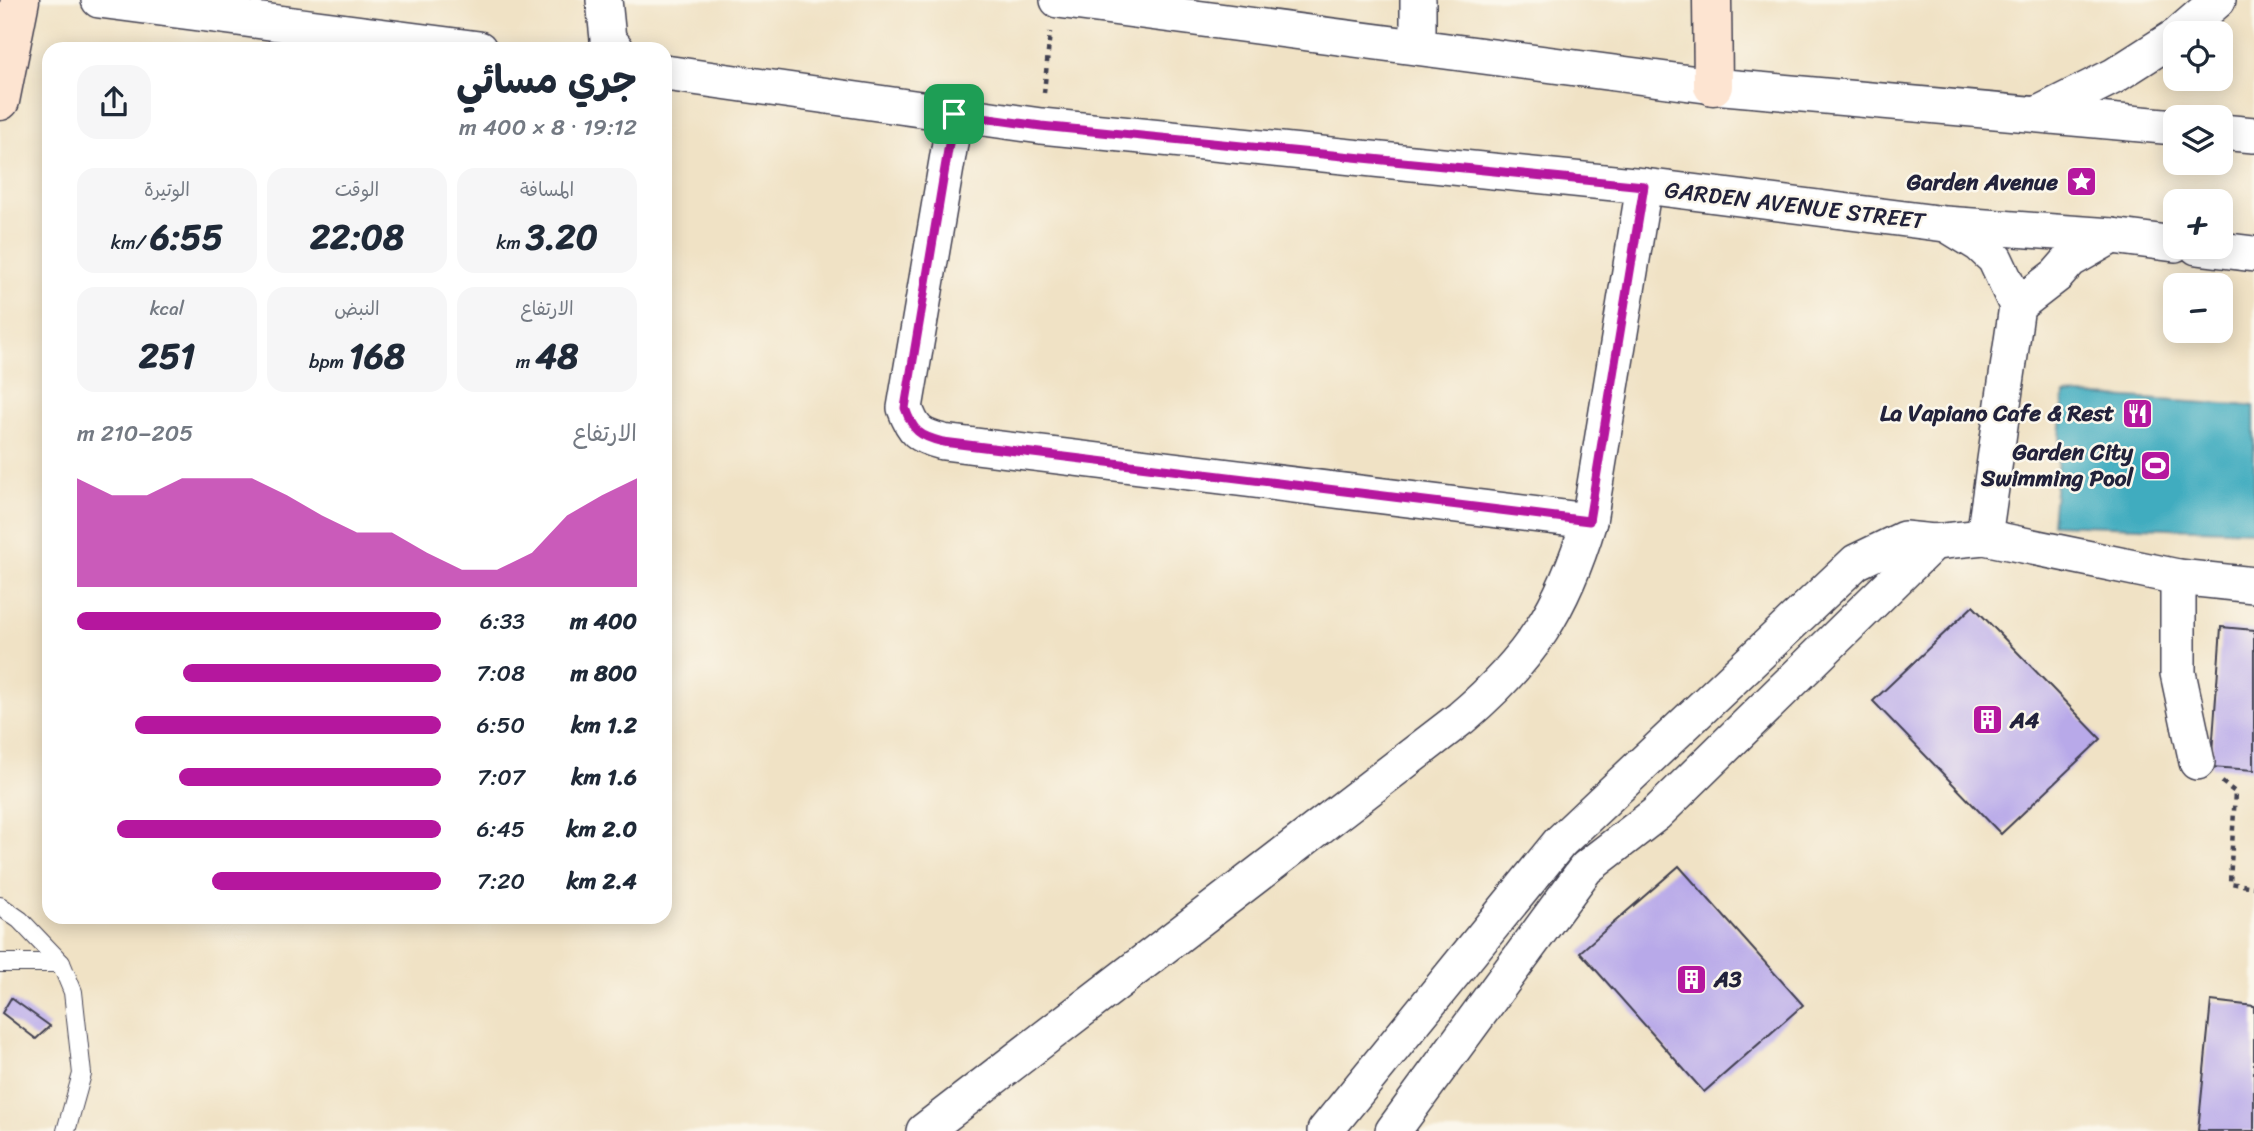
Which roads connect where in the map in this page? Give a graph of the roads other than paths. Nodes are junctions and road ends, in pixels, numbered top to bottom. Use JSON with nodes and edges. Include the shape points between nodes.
{"nodes":[{"id":1,"x":20,"y":0,"type":"edge"},
{"id":2,"x":99,"y":0,"type":"edge"},
{"id":3,"x":604,"y":0,"type":"edge"},
{"id":4,"x":1418,"y":0,"type":"edge"},
{"id":5,"x":1713,"y":0,"type":"edge"},
{"id":6,"x":2218,"y":0,"type":"edge"},
{"id":7,"x":1054,"y":13,"type":"edge"},
{"id":8,"x":2194,"y":21,"type":"edge"},
{"id":9,"x":425,"y":42,"type":"edge"},
{"id":10,"x":610,"y":42,"type":"edge"},
{"id":11,"x":2163,"y":45,"type":"edge"},
{"id":12,"x":1418,"y":47,"type":"junction"},
{"id":13,"x":672,"y":74,"type":"edge"},
{"id":14,"x":1713,"y":86,"type":"junction"},
{"id":15,"x":0,"y":101,"type":"edge"},
{"id":16,"x":954,"y":114,"type":"junction"},
{"id":17,"x":2040,"y":114,"type":"junction"},
{"id":18,"x":2163,"y":126,"type":"edge"},
{"id":19,"x":2233,"y":133,"type":"edge"},
{"id":20,"x":2254,"y":135,"type":"edge"},
{"id":21,"x":1644,"y":186,"type":"junction"},
{"id":22,"x":1945,"y":224,"type":"junction"},
{"id":23,"x":2112,"y":236,"type":"junction"},
{"id":24,"x":2163,"y":242,"type":"edge"},
{"id":25,"x":2233,"y":251,"type":"edge"},
{"id":26,"x":2254,"y":254,"type":"edge"},
{"id":27,"x":2017,"y":306,"type":"junction"},
{"id":28,"x":1589,"y":521,"type":"junction"},
{"id":29,"x":1984,"y":537,"type":"junction"},
{"id":30,"x":1934,"y":542,"type":"junction"},
{"id":31,"x":2179,"y":577,"type":"junction"},
{"id":32,"x":2254,"y":585,"type":"edge"},
{"id":33,"x":2197,"y":762,"type":"road end"},
{"id":34,"x":1560,"y":842,"type":"junction"},
{"id":35,"x":1586,"y":868,"type":"junction"},
{"id":36,"x":0,"y":906,"type":"edge"},
{"id":37,"x":0,"y":963,"type":"edge"},
{"id":38,"x":61,"y":963,"type":"junction"},
{"id":39,"x":66,"y":1131,"type":"edge"},
{"id":40,"x":924,"y":1131,"type":"edge"},
{"id":41,"x":1325,"y":1131,"type":"edge"},
{"id":42,"x":1392,"y":1131,"type":"edge"}],
"edges":[{"from":1,"to":15,"type":"street"},
{"from":2,"to":9,"type":"street"},
{"from":3,"to":10,"type":"street"},
{"from":4,"to":12,"type":"street"},
{"from":5,"to":14,"type":"street"},
{"from":6,"to":8,"type":"street"},
{"from":7,"to":12,"type":"street"},
{"from":11,"to":17,"type":"street"},
{"from":12,"to":14,"type":"street"},
{"from":13,"to":16,"type":"street","name":"GARDEN AVENUE STREET"},
{"from":14,"to":17,"type":"street"},
{"from":16,"to":21,"type":"street","name":"GARDEN AVENUE STREET"},
{"from":16,"to":28,"type":"street","via":[[905,408],[911,425],[925,438]]},
{"from":17,"to":18,"type":"street"},
{"from":19,"to":20,"type":"street"},
{"from":21,"to":22,"type":"street","name":"GARDEN AVENUE STREET"},
{"from":21,"to":28,"type":"street"},
{"from":22,"to":23,"type":"street","name":"GARDEN AVENUE STREET"},
{"from":22,"to":27,"type":"street","via":[[1995,259]]},
{"from":23,"to":24,"type":"street","name":"GARDEN AVENUE STREET"},
{"from":23,"to":27,"type":"street","via":[[2070,260]]},
{"from":25,"to":26,"type":"street"},
{"from":27,"to":29,"type":"street"},
{"from":28,"to":40,"type":"street","via":[[1560,601],[1538,638],[1490,694]]},
{"from":29,"to":30,"type":"street"},
{"from":29,"to":31,"type":"street"},
{"from":30,"to":34,"type":"street","via":[[1904,539],[1856,562]]},
{"from":30,"to":35,"type":"street","via":[[1656,814]]},
{"from":31,"to":32,"type":"street"},
{"from":31,"to":33,"type":"street","via":[[2178,673]]},
{"from":34,"to":35,"type":"street"},
{"from":34,"to":41,"type":"street"},
{"from":35,"to":42,"type":"street"},
{"from":36,"to":38,"type":"lane"},
{"from":37,"to":38,"type":"lane"},
{"from":38,"to":39,"type":"lane","via":[[73,992],[82,1074]]}]}
